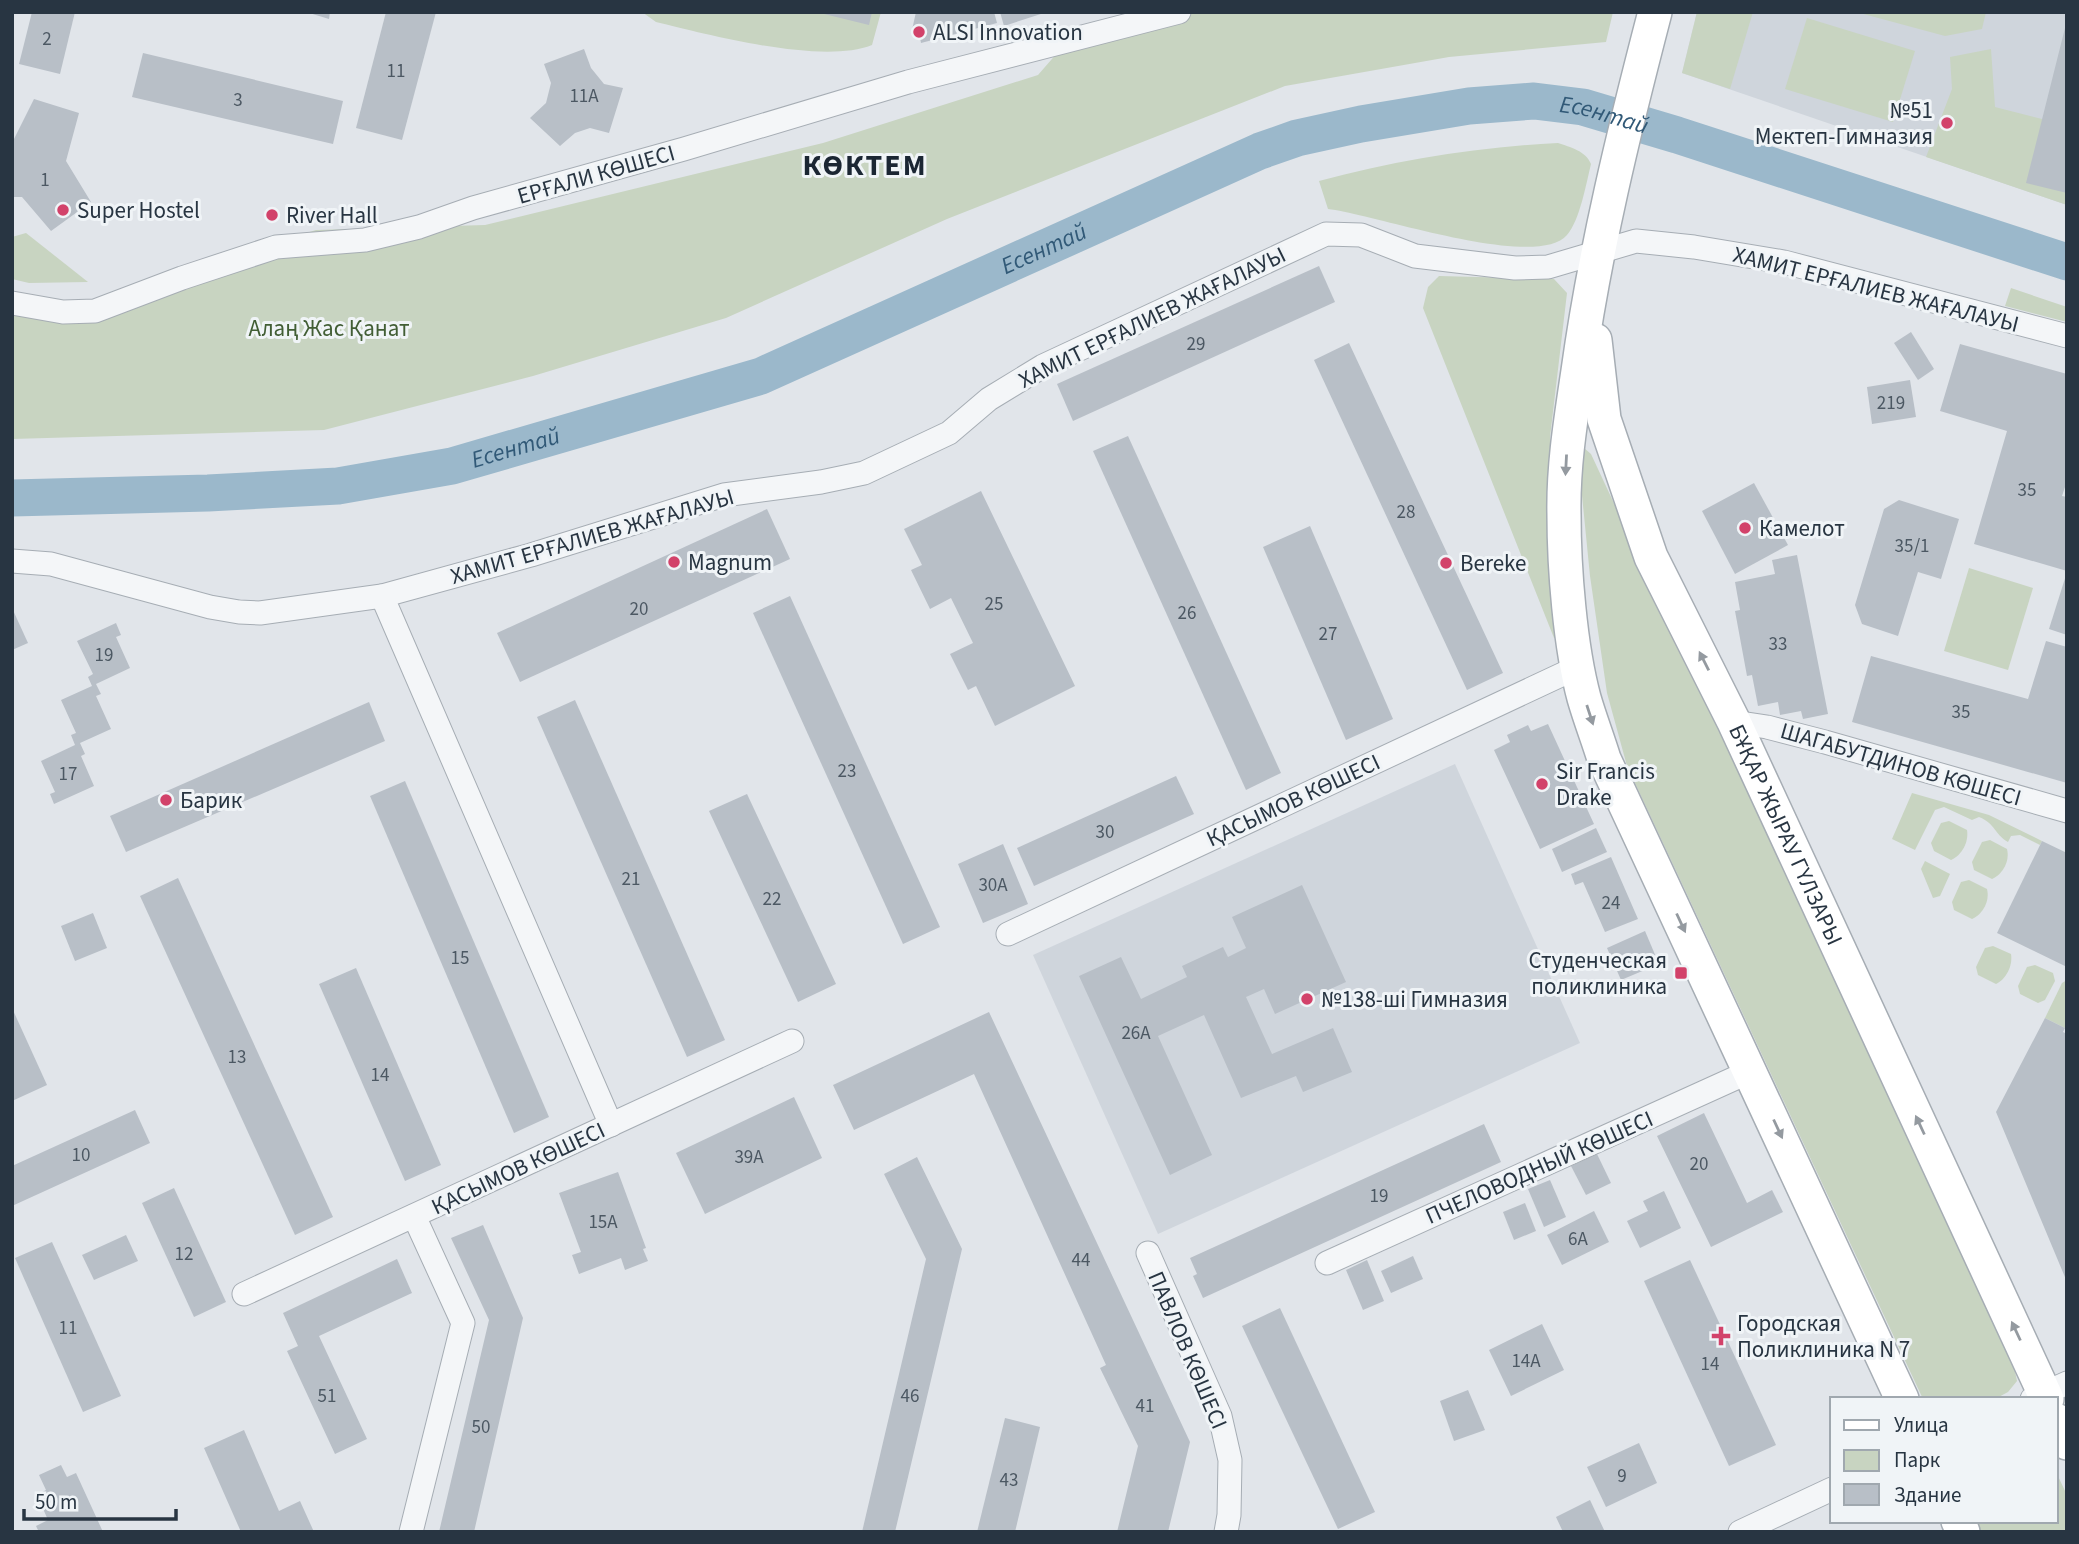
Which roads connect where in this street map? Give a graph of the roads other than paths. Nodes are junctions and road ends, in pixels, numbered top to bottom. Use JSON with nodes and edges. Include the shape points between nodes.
{"nodes":[{"id":1,"x":1179,"y":12,"type":"edge"},
{"id":2,"x":1655,"y":12,"type":"edge"},
{"id":3,"x":1597,"y":253,"type":"junction"},
{"id":4,"x":12,"y":303,"type":"edge"},
{"id":5,"x":2067,"y":336,"type":"edge"},
{"id":6,"x":1588,"y":418,"type":"junction"},
{"id":7,"x":12,"y":561,"type":"edge"},
{"id":8,"x":382,"y":596,"type":"junction"},
{"id":9,"x":1578,"y":667,"type":"junction"},
{"id":10,"x":1734,"y":722,"type":"junction"},
{"id":11,"x":2067,"y":811,"type":"edge"},
{"id":12,"x":1008,"y":934,"type":"dead end"},
{"id":13,"x":792,"y":1041,"type":"dead end"},
{"id":14,"x":1751,"y":1071,"type":"junction"},
{"id":15,"x":611,"y":1125,"type":"junction"},
{"id":16,"x":414,"y":1216,"type":"junction"},
{"id":17,"x":1148,"y":1253,"type":"dead end"},
{"id":18,"x":1327,"y":1262,"type":"dead end"},
{"id":19,"x":244,"y":1294,"type":"dead end"},
{"id":20,"x":1901,"y":1397,"type":"edge"},
{"id":21,"x":2048,"y":1397,"type":"edge"},
{"id":22,"x":2058,"y":1421,"type":"edge"},
{"id":23,"x":2067,"y":1443,"type":"edge"},
{"id":24,"x":1830,"y":1490,"type":"edge"},
{"id":25,"x":411,"y":1532,"type":"edge"},
{"id":26,"x":1226,"y":1532,"type":"edge"},
{"id":27,"x":1740,"y":1532,"type":"edge"}],
"edges":[{"from":1,"to":4,"type":"street","name":"ЕРҒАЛИ КӨШЕСІ","via":[[908,82],[407,230],[365,240],[276,247],[94,311],[63,312]]},
{"from":2,"to":3,"type":"street","name":"БҰҚАР ЖЫРАУ ГҮЛЗАРЫ"},
{"from":3,"to":5,"type":"street","name":"ХАМИТ ЕРҒАЛИЕВ ЖАҒАЛАУЫ","via":[[1636,241],[1758,258]]},
{"from":3,"to":6,"type":"street","name":"БҰҚАР ЖЫРАУ ГҮЛЗАРЫ"},
{"from":3,"to":8,"type":"street","name":"ХАМИТ ЕРҒАЛИЕВ ЖАҒАЛАУЫ","via":[[1548,267],[1515,268],[1415,256],[1361,235],[1326,234],[1043,366],[989,399],[949,433],[864,473],[724,495]]},
{"from":6,"to":9,"type":"street","name":"БҰҚАР ЖЫРАУ ГҮЛЗАРЫ","one_way":true,"via":[[1566,455],[1563,513]]},
{"from":10,"to":6,"type":"street","name":"БҰҚАР ЖЫРАУ ГҮЛЗАРЫ","one_way":true},
{"from":7,"to":8,"type":"street","name":"ХАМИТ ЕРҒАЛИЕВ ЖАҒАЛАУЫ","via":[[51,564],[239,612]]},
{"from":8,"to":15,"type":"street"},
{"from":9,"to":12,"type":"street","name":"ҚАСЫМОВ КӨШЕСІ"},
{"from":9,"to":14,"type":"street","name":"БҰҚАР ЖЫРАУ ГҮЛЗАРЫ","one_way":true,"via":[[1604,759]]},
{"from":10,"to":11,"type":"street","name":"ШАГАБУТДИНОВ КӨШЕСІ","via":[[1825,742]]},
{"from":21,"to":10,"type":"street","name":"БҰҚАР ЖЫРАУ ГҮЛЗАРЫ","one_way":true},
{"from":13,"to":15,"type":"street","name":"ҚАСЫМОВ КӨШЕСІ"},
{"from":14,"to":18,"type":"street","name":"ПЧЕЛОВОДНЫЙ КӨШЕСІ"},
{"from":14,"to":20,"type":"street","name":"БҰҚАР ЖЫРАУ ГҮЛЗАРЫ","one_way":true},
{"from":15,"to":16,"type":"street","name":"ҚАСЫМОВ КӨШЕСІ"},
{"from":16,"to":19,"type":"street","name":"ҚАСЫМОВ КӨШЕСІ"},
{"from":16,"to":25,"type":"street","via":[[463,1323]]},
{"from":17,"to":26,"type":"street","name":"ПАВЛОВ КӨШЕСІ","via":[[1220,1416],[1230,1460]]},
{"from":22,"to":23,"type":"street","name":"БҰҚАР ЖЫРАУ ГҮЛЗАРЫ"},
{"from":24,"to":27,"type":"street"}]}
